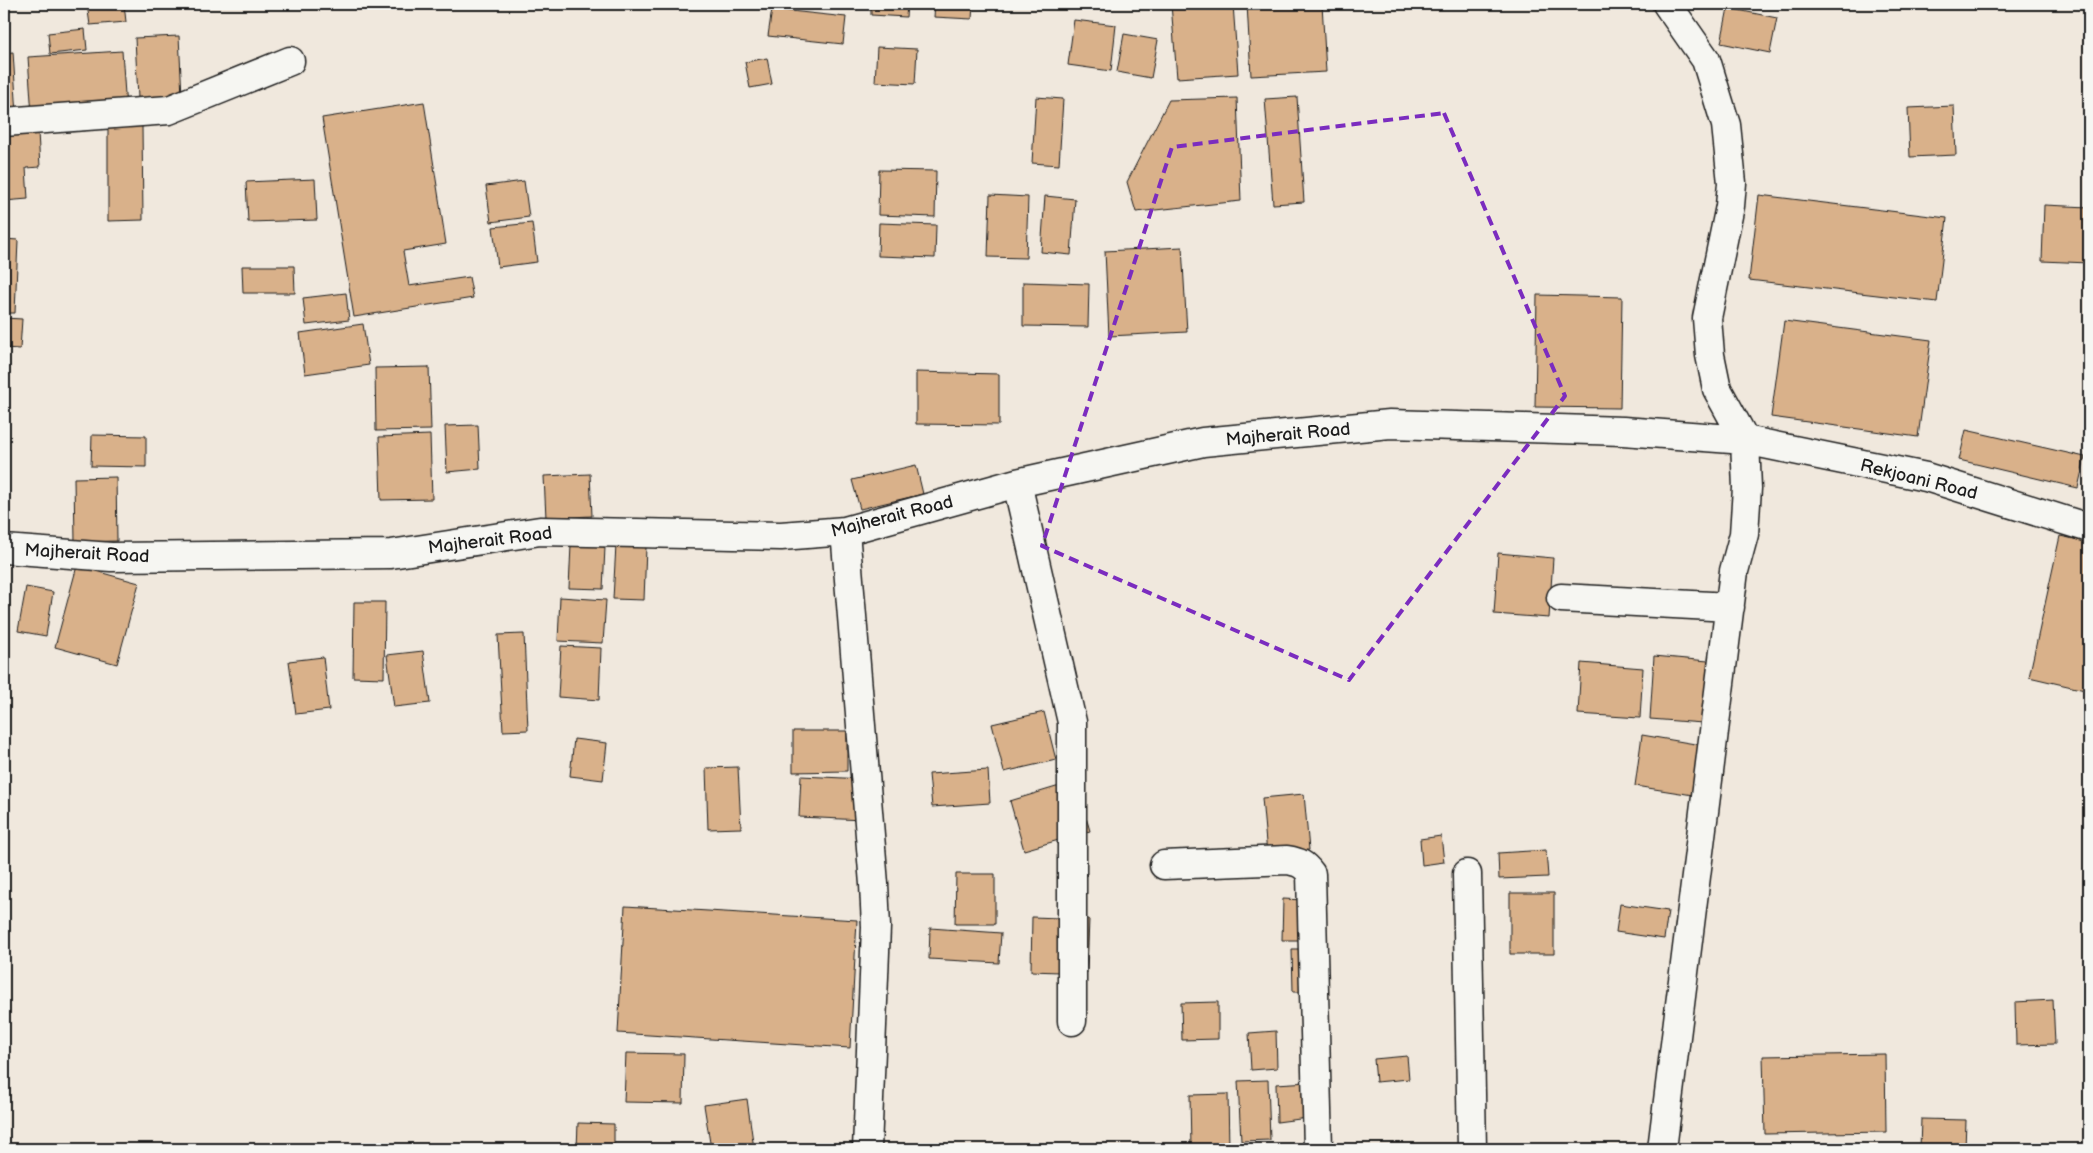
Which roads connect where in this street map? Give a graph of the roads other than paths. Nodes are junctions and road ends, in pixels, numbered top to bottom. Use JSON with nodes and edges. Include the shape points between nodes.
{"nodes":[{"id":1,"x":1667,"y":4,"type":"edge"},
{"id":2,"x":290,"y":61,"type":"dead end"},
{"id":3,"x":4,"y":122,"type":"edge"},
{"id":4,"x":1745,"y":440,"type":"junction"},
{"id":5,"x":1017,"y":483,"type":"junction"},
{"id":6,"x":2089,"y":528,"type":"edge"},
{"id":7,"x":845,"y":531,"type":"junction"},
{"id":8,"x":4,"y":549,"type":"edge"},
{"id":9,"x":1560,"y":598,"type":"dead end"},
{"id":10,"x":1730,"y":607,"type":"junction"},
{"id":11,"x":1164,"y":866,"type":"dead end"},
{"id":12,"x":1467,"y":874,"type":"dead end"},
{"id":13,"x":1072,"y":1021,"type":"dead end"},
{"id":14,"x":867,"y":1149,"type":"edge"},
{"id":15,"x":1318,"y":1149,"type":"edge"},
{"id":16,"x":1472,"y":1149,"type":"edge"},
{"id":17,"x":1662,"y":1149,"type":"edge"}],
"edges":[{"from":1,"to":4,"type":"street","via":[[1706,60],[1726,125],[1732,183],[1730,206],[1707,318],[1717,389]]},
{"from":2,"to":3,"type":"street","via":[[169,110]]},
{"from":4,"to":5,"type":"street","name":"Majherait Road","via":[[1623,431],[1390,424],[1203,442]]},
{"from":4,"to":6,"type":"street","name":"Rekjoani Road","via":[[1926,477]]},
{"from":4,"to":10,"type":"street","via":[[1747,488],[1744,534],[1734,571]]},
{"from":5,"to":7,"type":"street","name":"Majherait Road"},
{"from":5,"to":13,"type":"street","via":[[1072,722]]},
{"from":7,"to":8,"type":"street","name":"Majherait Road","via":[[781,536],[540,530],[391,554],[111,558]]},
{"from":7,"to":14,"type":"street","via":[[876,918]]},
{"from":9,"to":10,"type":"street"},
{"from":10,"to":17,"type":"street"},
{"from":11,"to":15,"type":"street","via":[[1287,860],[1300,862],[1311,874]]},
{"from":12,"to":16,"type":"street"}]}
